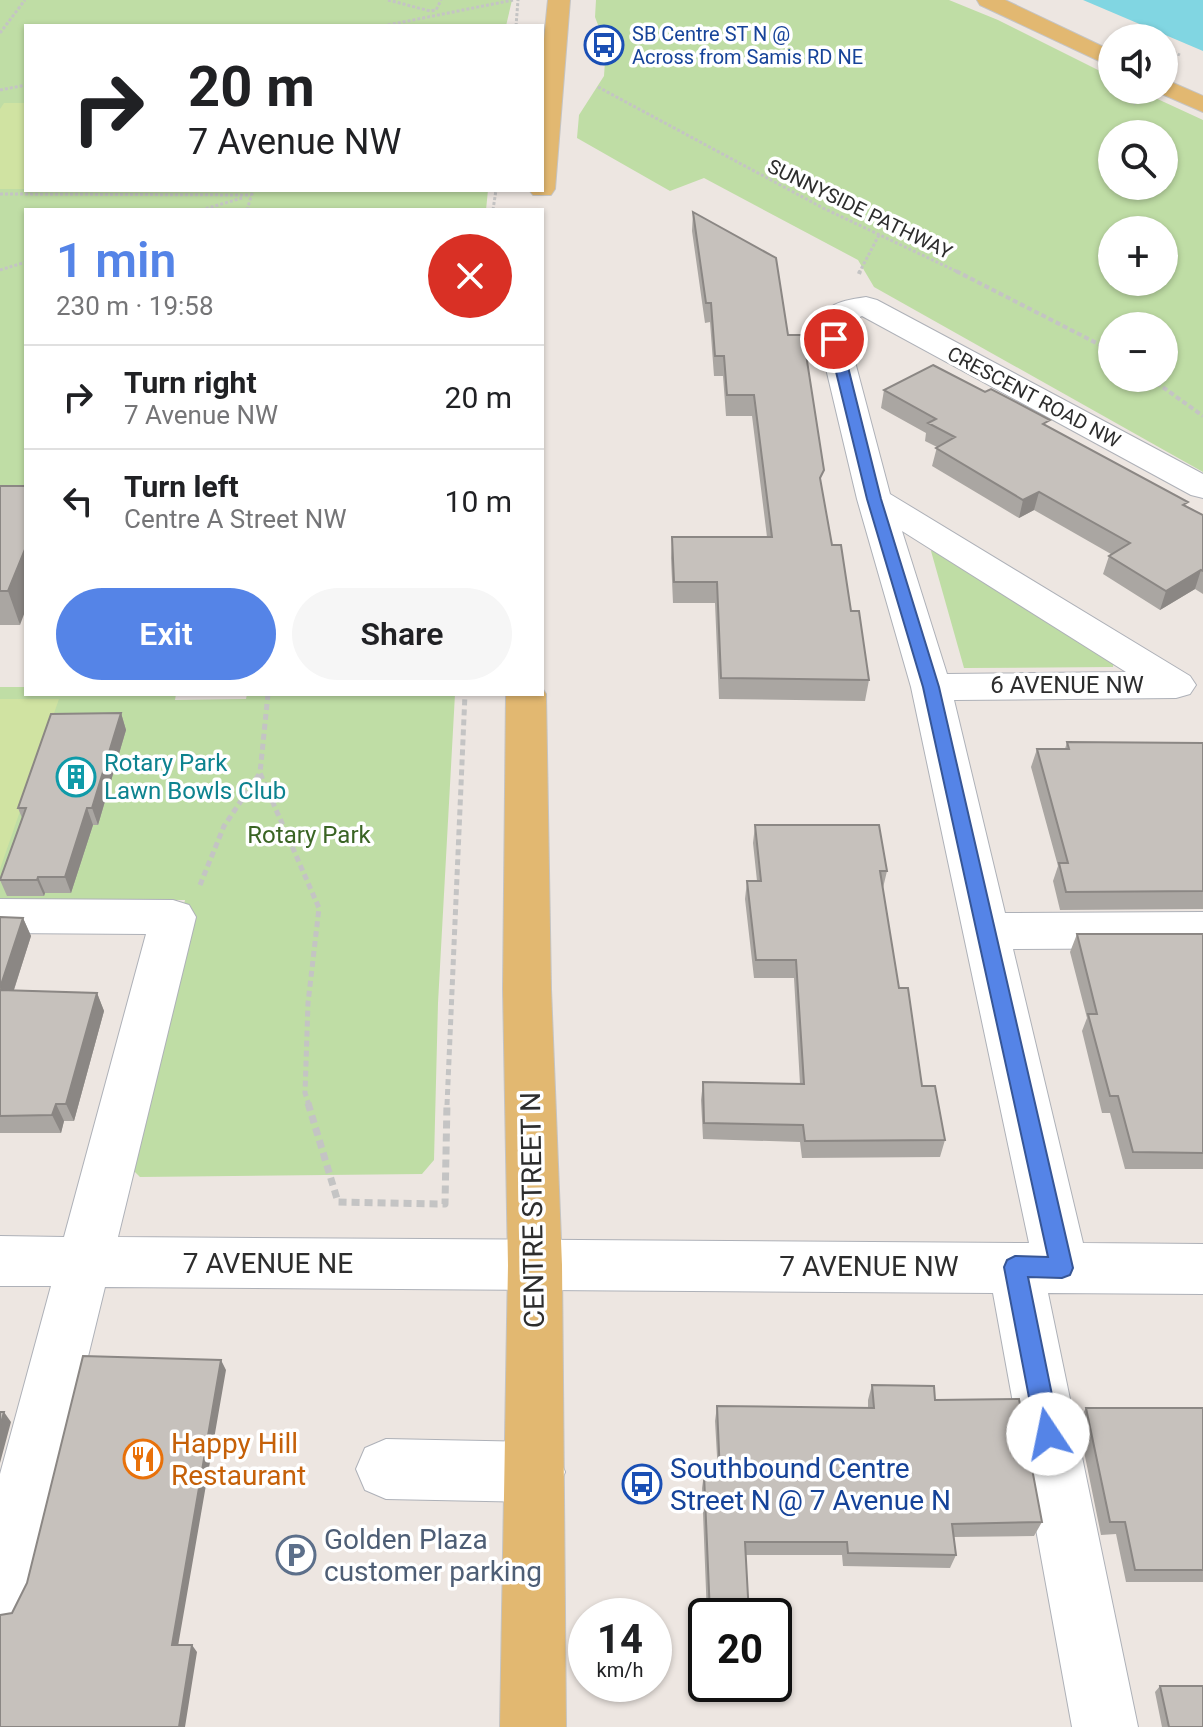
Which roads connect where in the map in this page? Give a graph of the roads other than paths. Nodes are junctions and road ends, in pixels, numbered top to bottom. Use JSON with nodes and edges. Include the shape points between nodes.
{"nodes":[{"id":1,"x":559,"y":0,"type":"edge"},
{"id":2,"x":988,"y":0,"type":"edge"},
{"id":3,"x":1026,"y":0,"type":"edge"},
{"id":4,"x":1098,"y":33,"type":"edge"},
{"id":5,"x":1098,"y":53,"type":"edge"},
{"id":6,"x":1178,"y":71,"type":"edge"},
{"id":7,"x":1203,"y":83,"type":"edge"},
{"id":8,"x":1178,"y":93,"type":"edge"},
{"id":9,"x":1203,"y":105,"type":"edge"},
{"id":10,"x":544,"y":168,"type":"edge"},
{"id":11,"x":1203,"y":488,"type":"edge"},
{"id":12,"x":874,"y":499,"type":"junction"},
{"id":13,"x":1189,"y":685,"type":"edge"},
{"id":14,"x":931,"y":687,"type":"junction"},
{"id":15,"x":526,"y":696,"type":"edge"},
{"id":16,"x":0,"y":916,"type":"edge"},
{"id":17,"x":1203,"y":930,"type":"edge"},
{"id":18,"x":987,"y":931,"type":"junction"},
{"id":19,"x":0,"y":1261,"type":"edge"},
{"id":20,"x":85,"y":1261,"type":"junction"},
{"id":21,"x":535,"y":1265,"type":"junction"},
{"id":22,"x":1038,"y":1267,"type":"junction"},
{"id":23,"x":1203,"y":1269,"type":"edge"},
{"id":24,"x":386,"y":1469,"type":"dead end"},
{"id":25,"x":535,"y":1472,"type":"junction"},
{"id":26,"x":0,"y":1590,"type":"edge"},
{"id":27,"x":533,"y":1727,"type":"edge"},
{"id":28,"x":1105,"y":1727,"type":"edge"}],
"edges":[{"from":1,"to":10,"type":"main road"},
{"from":2,"to":5,"type":"main road"},
{"from":3,"to":4,"type":"main road"},
{"from":6,"to":7,"type":"main road"},
{"from":8,"to":9,"type":"main road"},
{"from":11,"to":12,"type":"street","name":"CRESCENT ROAD NW","via":[[861,292],[836,318],[834,339]]},
{"from":12,"to":13,"type":"street"},
{"from":12,"to":14,"type":"street"},
{"from":13,"to":14,"type":"street","name":"6 AVENUE NW"},
{"from":14,"to":18,"type":"street"},
{"from":15,"to":21,"type":"main road","name":"CENTRE STREET N"},
{"from":16,"to":20,"type":"street","via":[[173,917]]},
{"from":17,"to":18,"type":"street"},
{"from":18,"to":22,"type":"street"},
{"from":19,"to":20,"type":"street","name":"7 AVENUE NE"},
{"from":20,"to":21,"type":"street","name":"7 AVENUE NE"},
{"from":20,"to":26,"type":"street"},
{"from":21,"to":22,"type":"street","name":"7 AVENUE NW"},
{"from":21,"to":25,"type":"main road","name":"CENTRE STREET N"},
{"from":22,"to":23,"type":"street","name":"7 AVENUE NW"},
{"from":22,"to":28,"type":"street"},
{"from":24,"to":25,"type":"street"},
{"from":25,"to":27,"type":"main road","name":"CENTRE STREET N"}]}
